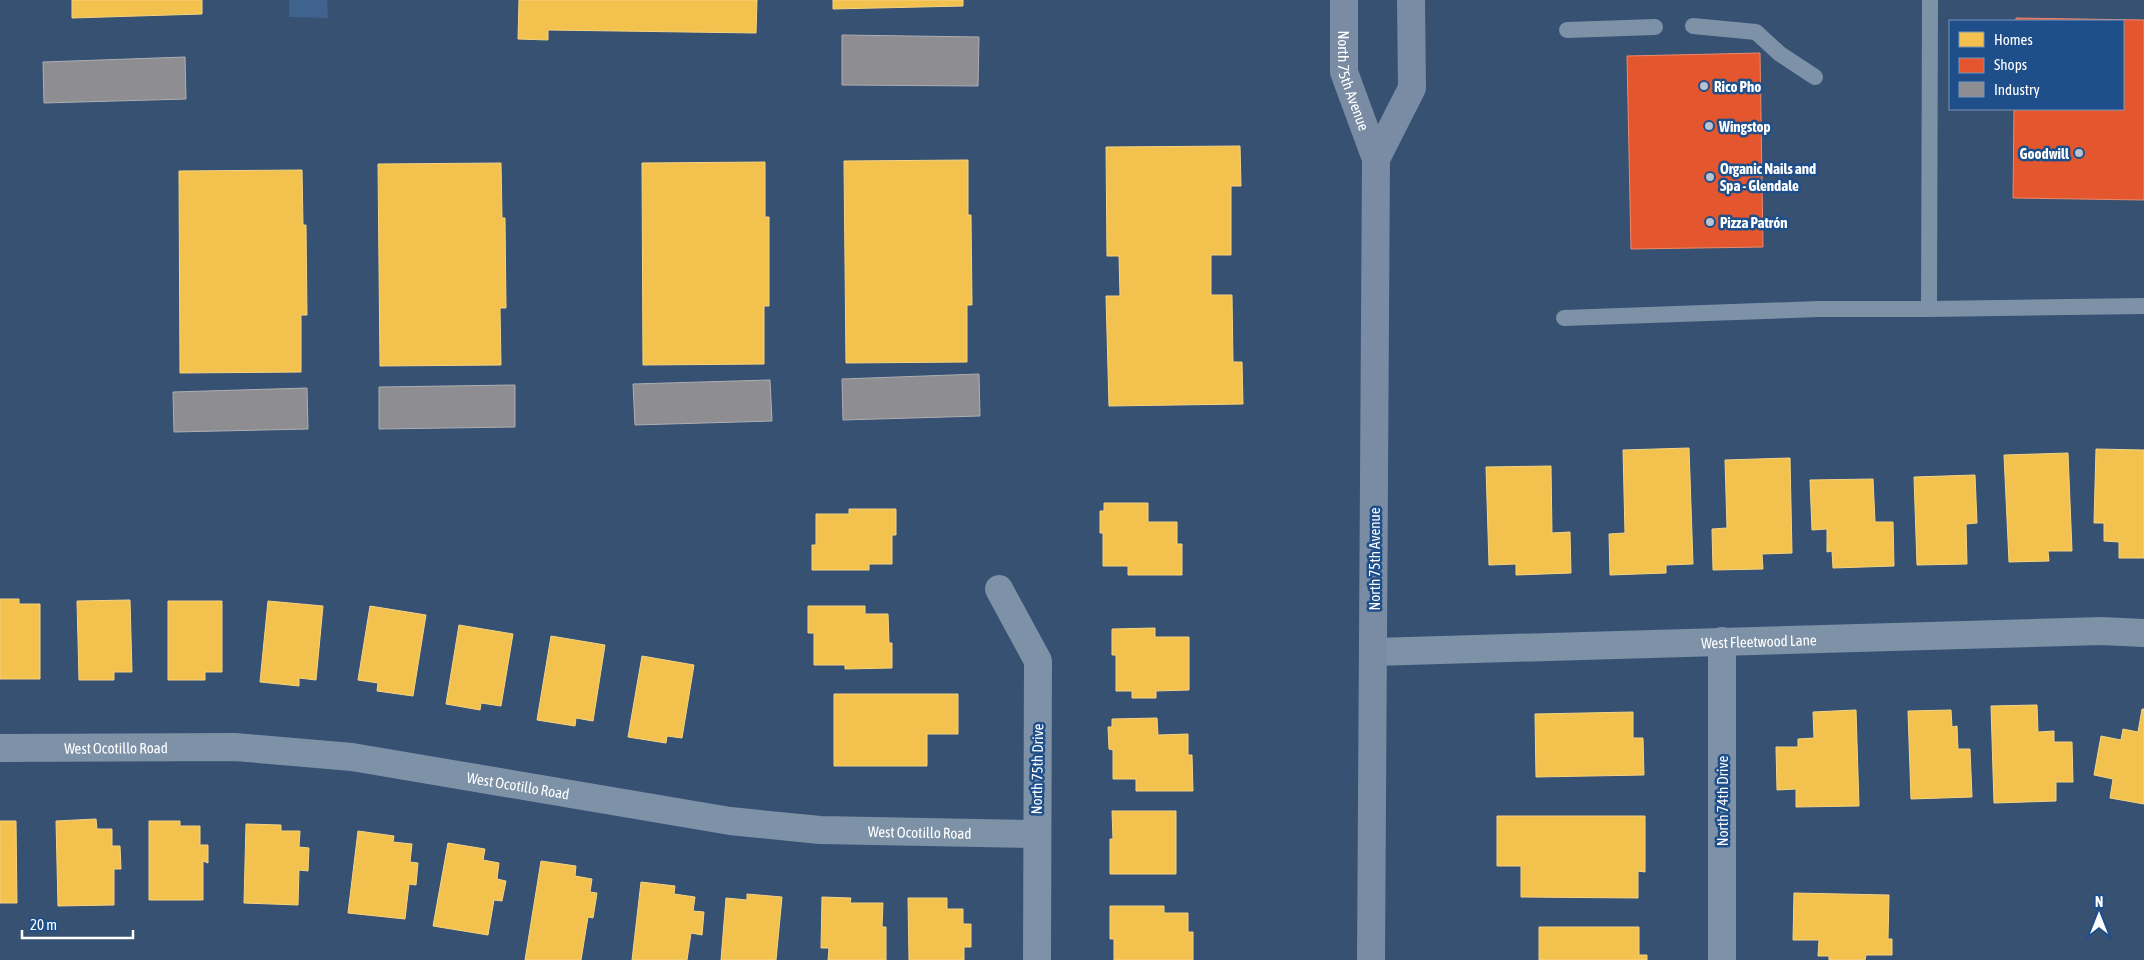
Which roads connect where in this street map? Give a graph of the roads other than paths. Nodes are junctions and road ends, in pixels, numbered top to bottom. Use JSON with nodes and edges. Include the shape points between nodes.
{"nodes":[{"id":1,"x":1344,"y":0,"type":"edge"},
{"id":2,"x":1411,"y":0,"type":"edge"},
{"id":3,"x":1930,"y":0,"type":"edge"},
{"id":4,"x":1693,"y":26,"type":"dead end"},
{"id":5,"x":1655,"y":27,"type":"dead end"},
{"id":6,"x":1567,"y":30,"type":"dead end"},
{"id":7,"x":1815,"y":76,"type":"dead end"},
{"id":8,"x":1376,"y":158,"type":"junction"},
{"id":9,"x":2144,"y":306,"type":"edge"},
{"id":10,"x":1929,"y":309,"type":"junction"},
{"id":11,"x":1564,"y":318,"type":"dead end"},
{"id":12,"x":998,"y":589,"type":"dead end"},
{"id":13,"x":2144,"y":634,"type":"edge"},
{"id":14,"x":1722,"y":641,"type":"junction"},
{"id":15,"x":1373,"y":652,"type":"junction"},
{"id":16,"x":0,"y":748,"type":"edge"},
{"id":17,"x":1036,"y":834,"type":"junction"},
{"id":18,"x":1036,"y":960,"type":"edge"},
{"id":19,"x":1371,"y":960,"type":"edge"},
{"id":20,"x":1722,"y":960,"type":"edge"}],
"edges":[{"from":1,"to":8,"type":"main road","name":"North 75th Avenue","via":[[1344,72]]},
{"from":2,"to":8,"type":"main road","name":"North 75th Avenue","via":[[1412,88]]},
{"from":3,"to":10,"type":"lane"},
{"from":4,"to":7,"type":"lane","via":[[1756,32],[1780,54]]},
{"from":5,"to":6,"type":"lane"},
{"from":8,"to":15,"type":"main road","name":"North 75th Avenue"},
{"from":9,"to":10,"type":"lane"},
{"from":10,"to":11,"type":"lane","via":[[1819,309]]},
{"from":12,"to":17,"type":"street","name":"North 75th Drive","via":[[1038,661]]},
{"from":13,"to":14,"type":"street","name":"West Fleetwood Lane","via":[[2102,631]]},
{"from":14,"to":15,"type":"street","name":"West Fleetwood Lane"},
{"from":14,"to":20,"type":"street","name":"North 74th Drive"},
{"from":15,"to":19,"type":"main road","name":"North 75th Avenue"},
{"from":16,"to":17,"type":"street","name":"West Ocotillo Road","via":[[245,748],[352,757],[730,821],[820,830]]},
{"from":17,"to":18,"type":"street","name":"North 75th Drive"}]}
